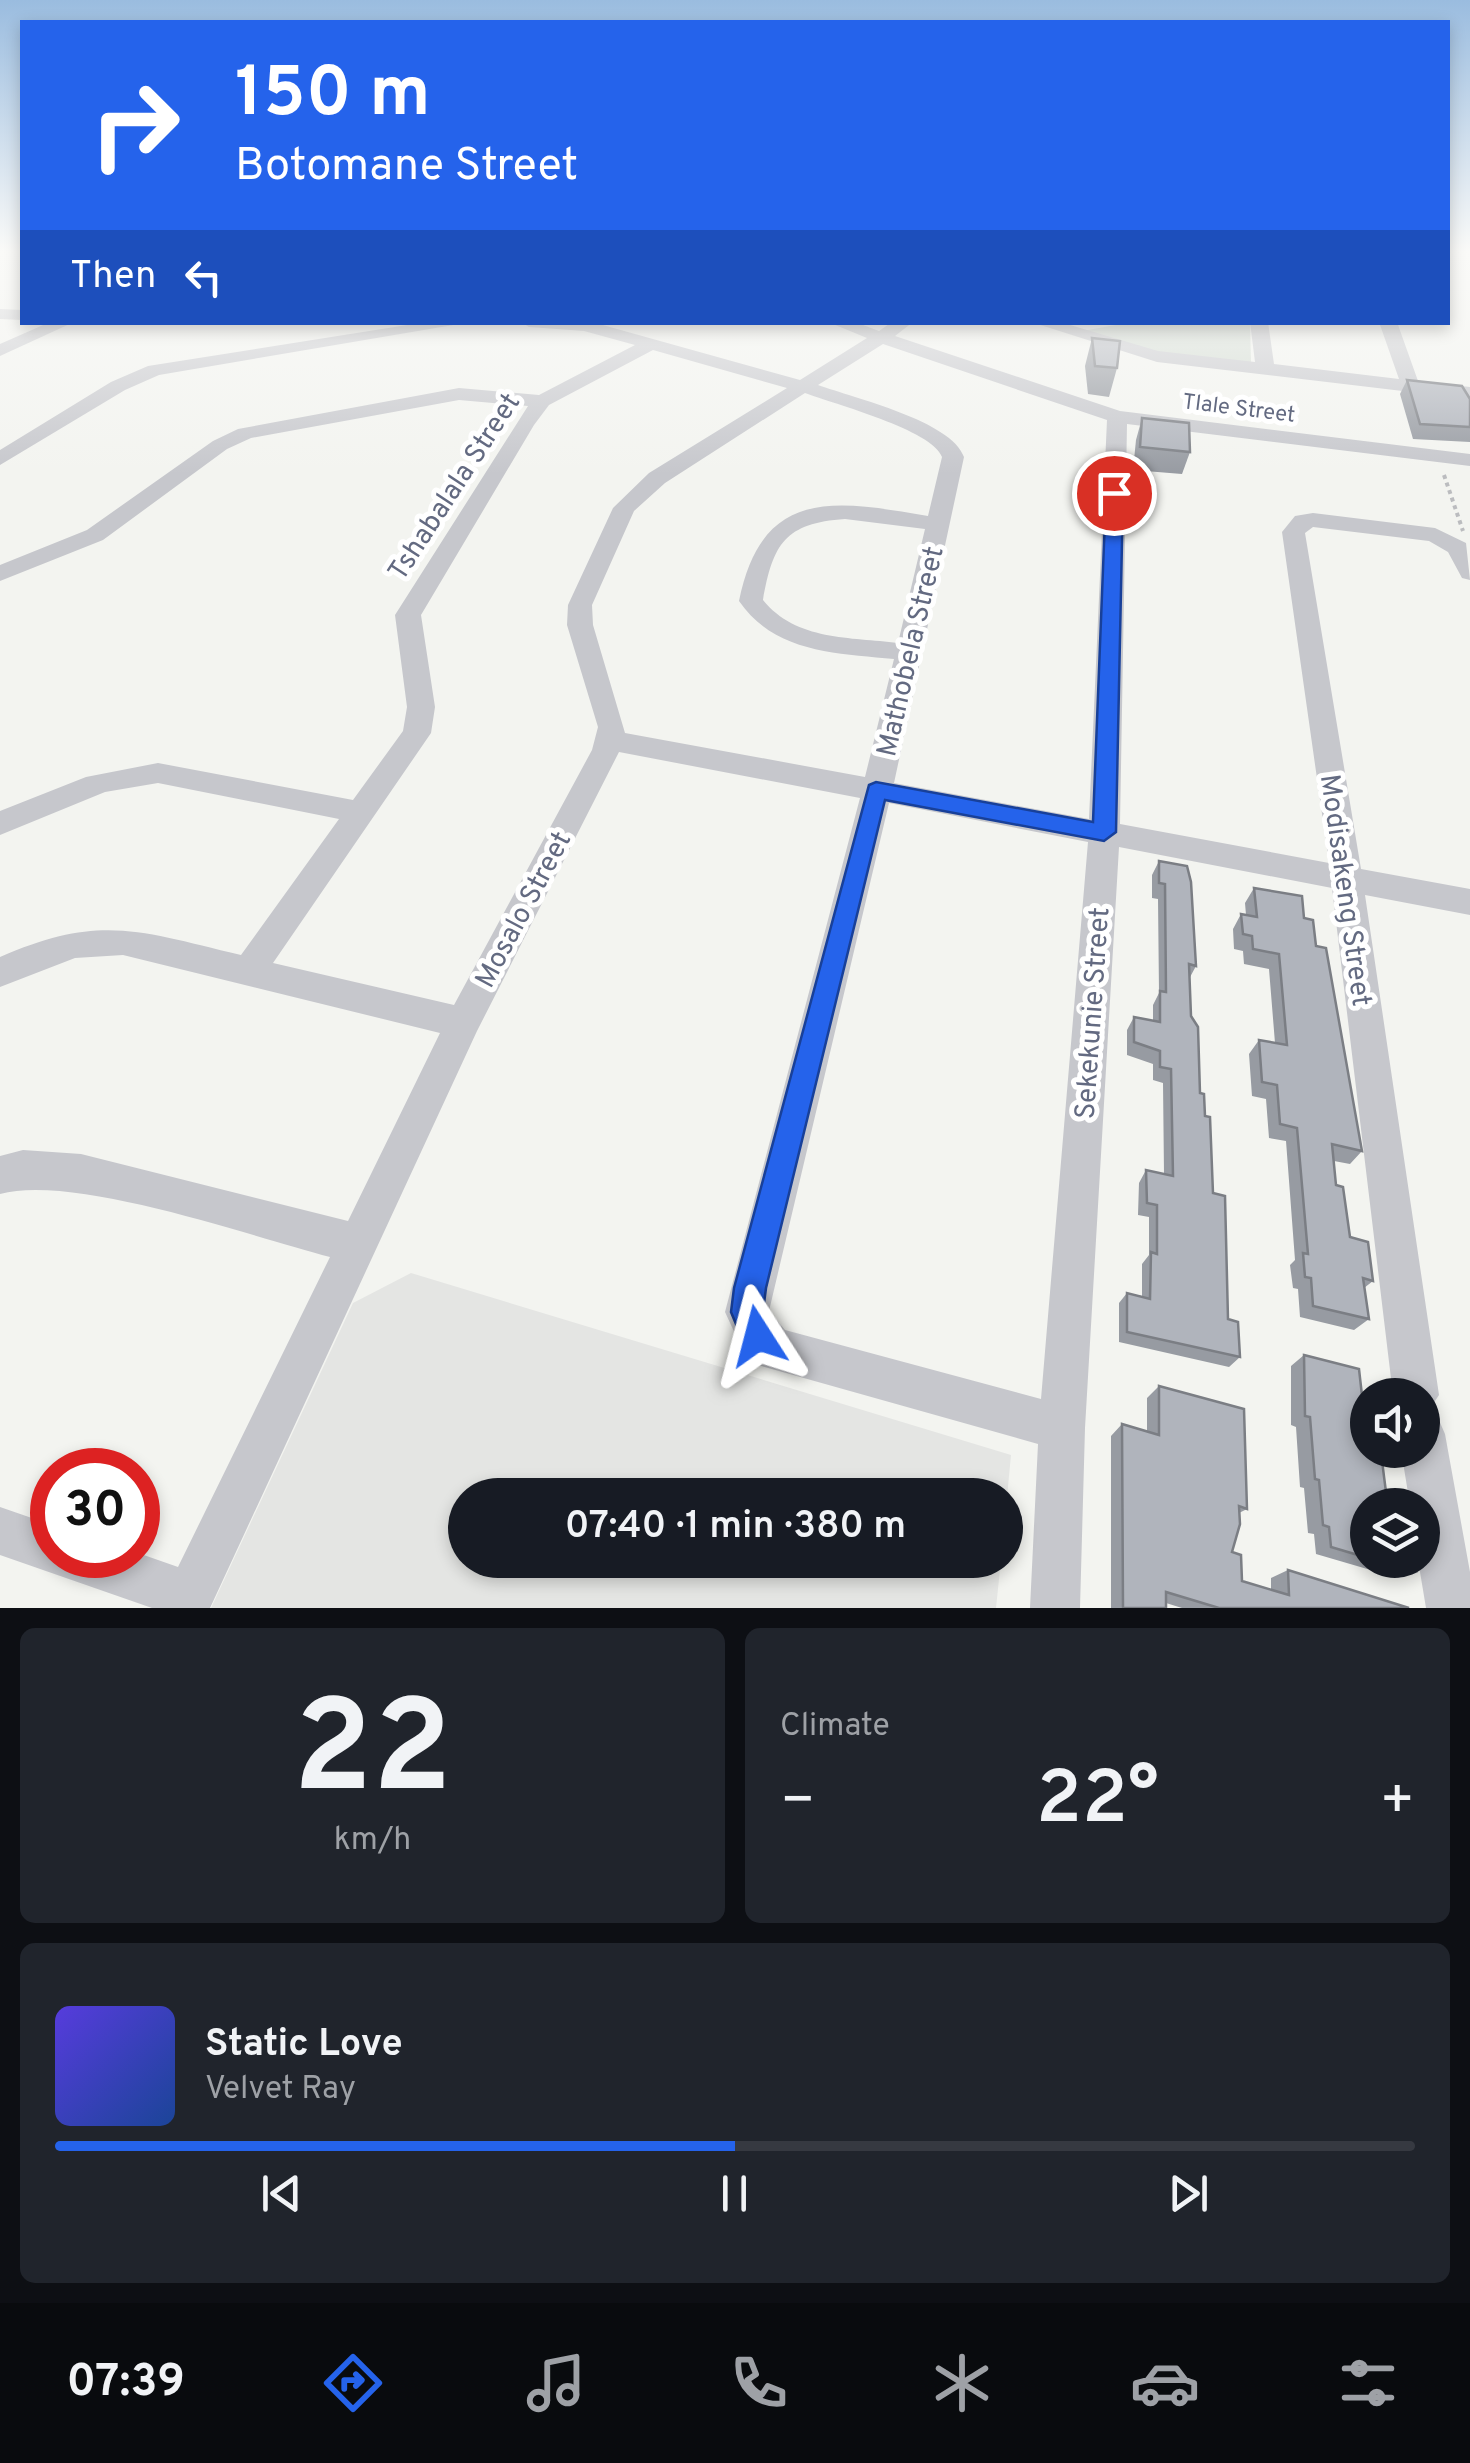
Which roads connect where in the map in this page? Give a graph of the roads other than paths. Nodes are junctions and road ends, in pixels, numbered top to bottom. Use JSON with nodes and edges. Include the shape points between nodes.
{"nodes":[{"id":1,"x":59,"y":325,"type":"edge"},
{"id":2,"x":443,"y":325,"type":"edge"},
{"id":3,"x":571,"y":325,"type":"edge"},
{"id":4,"x":857,"y":325,"type":"edge"},
{"id":5,"x":1048,"y":325,"type":"edge"},
{"id":6,"x":1090,"y":325,"type":"edge"},
{"id":7,"x":1260,"y":325,"type":"edge"},
{"id":8,"x":1389,"y":325,"type":"edge"},
{"id":9,"x":893,"y":330,"type":"edge"},
{"id":10,"x":1063,"y":330,"type":"junction"},
{"id":11,"x":651,"y":344,"type":"junction"},
{"id":12,"x":0,"y":352,"type":"edge"},
{"id":13,"x":1265,"y":369,"type":"junction"},
{"id":14,"x":806,"y":387,"type":"junction"},
{"id":15,"x":1412,"y":387,"type":"junction"},
{"id":16,"x":1470,"y":393,"type":"edge"},
{"id":17,"x":542,"y":401,"type":"junction"},
{"id":18,"x":1117,"y":418,"type":"junction"},
{"id":19,"x":0,"y":459,"type":"edge"},
{"id":20,"x":1470,"y":460,"type":"edge"},
{"id":21,"x":938,"y":524,"type":"junction"},
{"id":22,"x":1470,"y":573,"type":"edge"},
{"id":23,"x":0,"y":574,"type":"edge"},
{"id":24,"x":908,"y":652,"type":"junction"},
{"id":25,"x":610,"y":740,"type":"junction"},
{"id":26,"x":876,"y":790,"type":"junction"},
{"id":27,"x":359,"y":812,"type":"junction"},
{"id":28,"x":0,"y":824,"type":"edge"},
{"id":29,"x":1104,"y":832,"type":"junction"},
{"id":30,"x":1347,"y":878,"type":"junction"},
{"id":31,"x":1470,"y":902,"type":"edge"},
{"id":32,"x":250,"y":968,"type":"junction"},
{"id":33,"x":0,"y":973,"type":"edge"},
{"id":34,"x":462,"y":1023,"type":"junction"},
{"id":35,"x":0,"y":1176,"type":"edge"},
{"id":36,"x":357,"y":1244,"type":"junction"},
{"id":37,"x":1414,"y":1378,"type":"edge"},
{"id":38,"x":1062,"y":1428,"type":"junction"},
{"id":39,"x":1428,"y":1468,"type":"edge"},
{"id":40,"x":0,"y":1530,"type":"edge"},
{"id":41,"x":30,"y":1541,"type":"edge"},
{"id":42,"x":127,"y":1578,"type":"edge"},
{"id":43,"x":187,"y":1602,"type":"edge"},
{"id":44,"x":1055,"y":1608,"type":"edge"},
{"id":45,"x":1451,"y":1608,"type":"edge"}],
"edges":[{"from":1,"to":12,"type":"street"},
{"from":2,"to":19,"type":"street","via":[[155,370]]},
{"from":3,"to":11,"type":"street"},
{"from":4,"to":9,"type":"street","name":"Tlale Street"},
{"from":5,"to":10,"type":"street"},
{"from":6,"to":10,"type":"street"},
{"from":7,"to":13,"type":"street"},
{"from":8,"to":15,"type":"street"},
{"from":9,"to":14,"type":"street"},
{"from":9,"to":18,"type":"street","name":"Tlale Street"},
{"from":10,"to":13,"type":"street","via":[[1156,356]]},
{"from":11,"to":14,"type":"street"},
{"from":11,"to":17,"type":"street","name":"Tshabalala Street"},
{"from":13,"to":15,"type":"street"},
{"from":14,"to":21,"type":"street","name":"Mathobela Street","via":[[927,431],[950,447]]},
{"from":14,"to":25,"type":"street","via":[[657,478],[613,526],[578,614],[612,727]]},
{"from":15,"to":16,"type":"street"},
{"from":17,"to":23,"type":"street","via":[[459,394],[245,432],[95,534]]},
{"from":17,"to":27,"type":"street","name":"Tshabalala Street","via":[[414,602],[407,627],[420,722]]},
{"from":18,"to":20,"type":"street","name":"Tlale Street"},
{"from":18,"to":29,"type":"street","name":"Sekekunie Street"},
{"from":21,"to":24,"type":"street","name":"Mathobela Street"},
{"from":21,"to":24,"type":"street","via":[[822,510],[779,530],[753,579],[751,601],[772,626],[796,636]]},
{"from":22,"to":30,"type":"street","name":"Modisakeng Street","via":[[1447,543],[1313,520],[1293,532]]},
{"from":24,"to":26,"type":"street","name":"Mathobela Street"},
{"from":25,"to":26,"type":"street"},
{"from":25,"to":34,"type":"street","name":"Mosalo Street"},
{"from":26,"to":29,"type":"street"},
{"from":26,"to":38,"type":"street","name":"Mathobela Street","via":[[747,1312],[758,1336],[774,1348]]},
{"from":27,"to":28,"type":"street","via":[[140,773],[100,782]]},
{"from":27,"to":32,"type":"street","name":"Tshabalala Street"},
{"from":29,"to":30,"type":"street"},
{"from":29,"to":38,"type":"street","name":"Sekekunie Street"},
{"from":30,"to":31,"type":"street"},
{"from":30,"to":37,"type":"street","name":"Modisakeng Street"},
{"from":32,"to":33,"type":"street","via":[[97,939]]},
{"from":32,"to":34,"type":"street"},
{"from":34,"to":36,"type":"street","name":"Mosalo Street"},
{"from":35,"to":36,"type":"street","via":[[23,1169],[81,1173]]},
{"from":36,"to":43,"type":"street","name":"Mosalo Street"},
{"from":38,"to":44,"type":"street","name":"Sekekunie Street"},
{"from":39,"to":45,"type":"street"},
{"from":40,"to":41,"type":"street"},
{"from":42,"to":43,"type":"street"}]}
